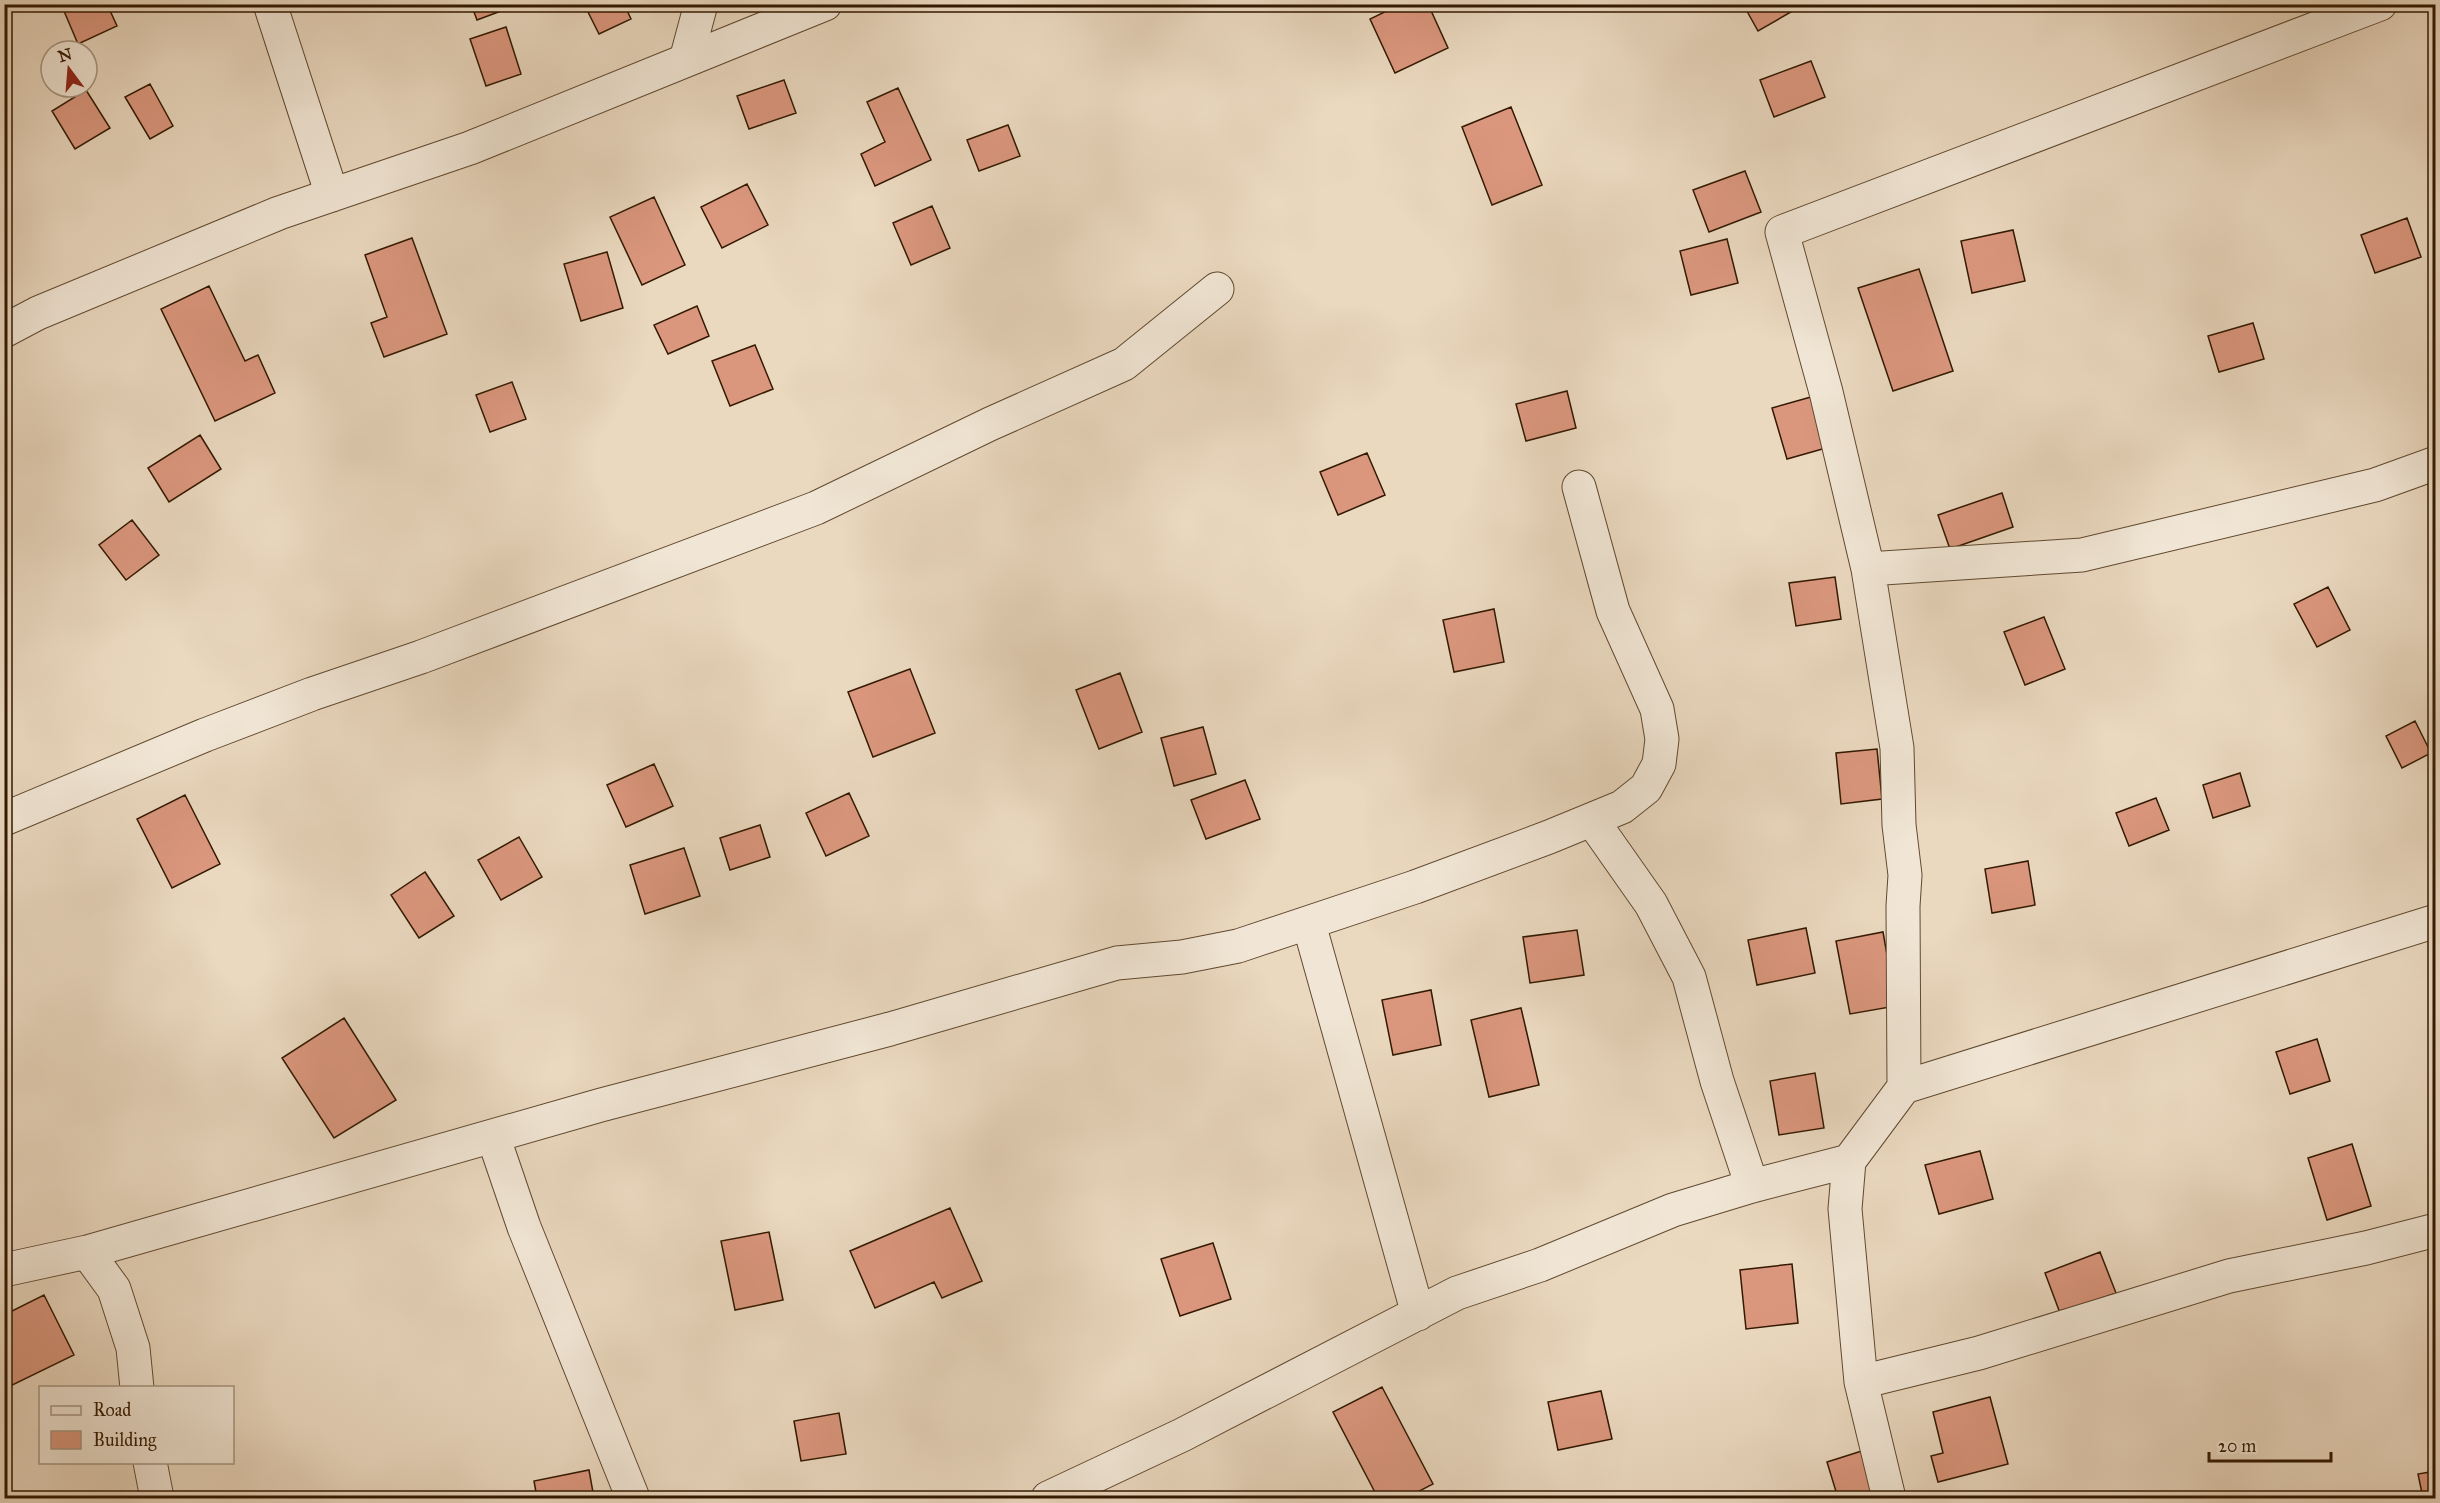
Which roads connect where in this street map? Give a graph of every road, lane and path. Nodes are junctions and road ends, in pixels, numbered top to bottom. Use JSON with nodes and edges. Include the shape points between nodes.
{"nodes":[{"id":1,"x":270,"y":4,"type":"edge"},
{"id":2,"x":701,"y":4,"type":"edge"},
{"id":3,"x":825,"y":4,"type":"edge"},
{"id":4,"x":2380,"y":4,"type":"edge"},
{"id":5,"x":686,"y":60,"type":"junction"},
{"id":6,"x":332,"y":195,"type":"junction"},
{"id":7,"x":1217,"y":289,"type":"dead end"},
{"id":8,"x":4,"y":332,"type":"edge"},
{"id":9,"x":2436,"y":463,"type":"edge"},
{"id":10,"x":1579,"y":487,"type":"dead end"},
{"id":11,"x":1868,"y":569,"type":"junction"},
{"id":12,"x":4,"y":819,"type":"edge"},
{"id":13,"x":1592,"y":820,"type":"junction"},
{"id":14,"x":2436,"y":921,"type":"edge"},
{"id":15,"x":1309,"y":924,"type":"junction"},
{"id":16,"x":1904,"y":1087,"type":"junction"},
{"id":17,"x":493,"y":1136,"type":"junction"},
{"id":18,"x":1849,"y":1161,"type":"junction"},
{"id":19,"x":1752,"y":1186,"type":"junction"},
{"id":20,"x":2436,"y":1230,"type":"edge"},
{"id":21,"x":87,"y":1252,"type":"junction"},
{"id":22,"x":4,"y":1270,"type":"edge"},
{"id":23,"x":1418,"y":1314,"type":"junction"},
{"id":24,"x":1862,"y":1383,"type":"junction"},
{"id":25,"x":137,"y":1386,"type":"edge"},
{"id":26,"x":150,"y":1464,"type":"edge"},
{"id":27,"x":157,"y":1498,"type":"edge"},
{"id":28,"x":633,"y":1498,"type":"edge"},
{"id":29,"x":1048,"y":1498,"type":"edge"},
{"id":30,"x":1889,"y":1498,"type":"edge"}],
"edges":[{"from":1,"to":6,"type":"street"},
{"from":2,"to":5,"type":"street"},
{"from":3,"to":5,"type":"street"},
{"from":4,"to":11,"type":"street","via":[[1782,232],[1826,392]]},
{"from":5,"to":6,"type":"street","via":[[470,148]]},
{"from":6,"to":8,"type":"street","via":[[139,270],[38,313]]},
{"from":7,"to":12,"type":"street","via":[[1124,364],[816,508],[421,657],[312,694]]},
{"from":9,"to":11,"type":"street","via":[[2375,485],[2082,555]]},
{"from":10,"to":13,"type":"street","via":[[1613,611],[1657,709],[1662,740],[1659,764],[1646,788],[1622,807]]},
{"from":11,"to":16,"type":"street","via":[[1897,748],[1905,875]]},
{"from":13,"to":15,"type":"street"},
{"from":13,"to":19,"type":"street","via":[[1651,904],[1689,977],[1717,1081]]},
{"from":14,"to":16,"type":"street"},
{"from":15,"to":17,"type":"street","via":[[1238,946],[1182,957],[1117,963]]},
{"from":15,"to":23,"type":"street"},
{"from":16,"to":18,"type":"street"},
{"from":17,"to":21,"type":"street"},
{"from":17,"to":28,"type":"street","via":[[528,1238]]},
{"from":18,"to":19,"type":"street"},
{"from":18,"to":24,"type":"street","via":[[1845,1209]]},
{"from":19,"to":23,"type":"street","via":[[1673,1210],[1540,1265],[1457,1293]]},
{"from":20,"to":24,"type":"street","via":[[2229,1276],[1979,1353]]},
{"from":21,"to":22,"type":"street"},
{"from":21,"to":25,"type":"street","via":[[114,1289],[133,1348]]},
{"from":23,"to":29,"type":"street","via":[[1182,1436]]},
{"from":24,"to":30,"type":"street"},
{"from":26,"to":27,"type":"street"}]}
